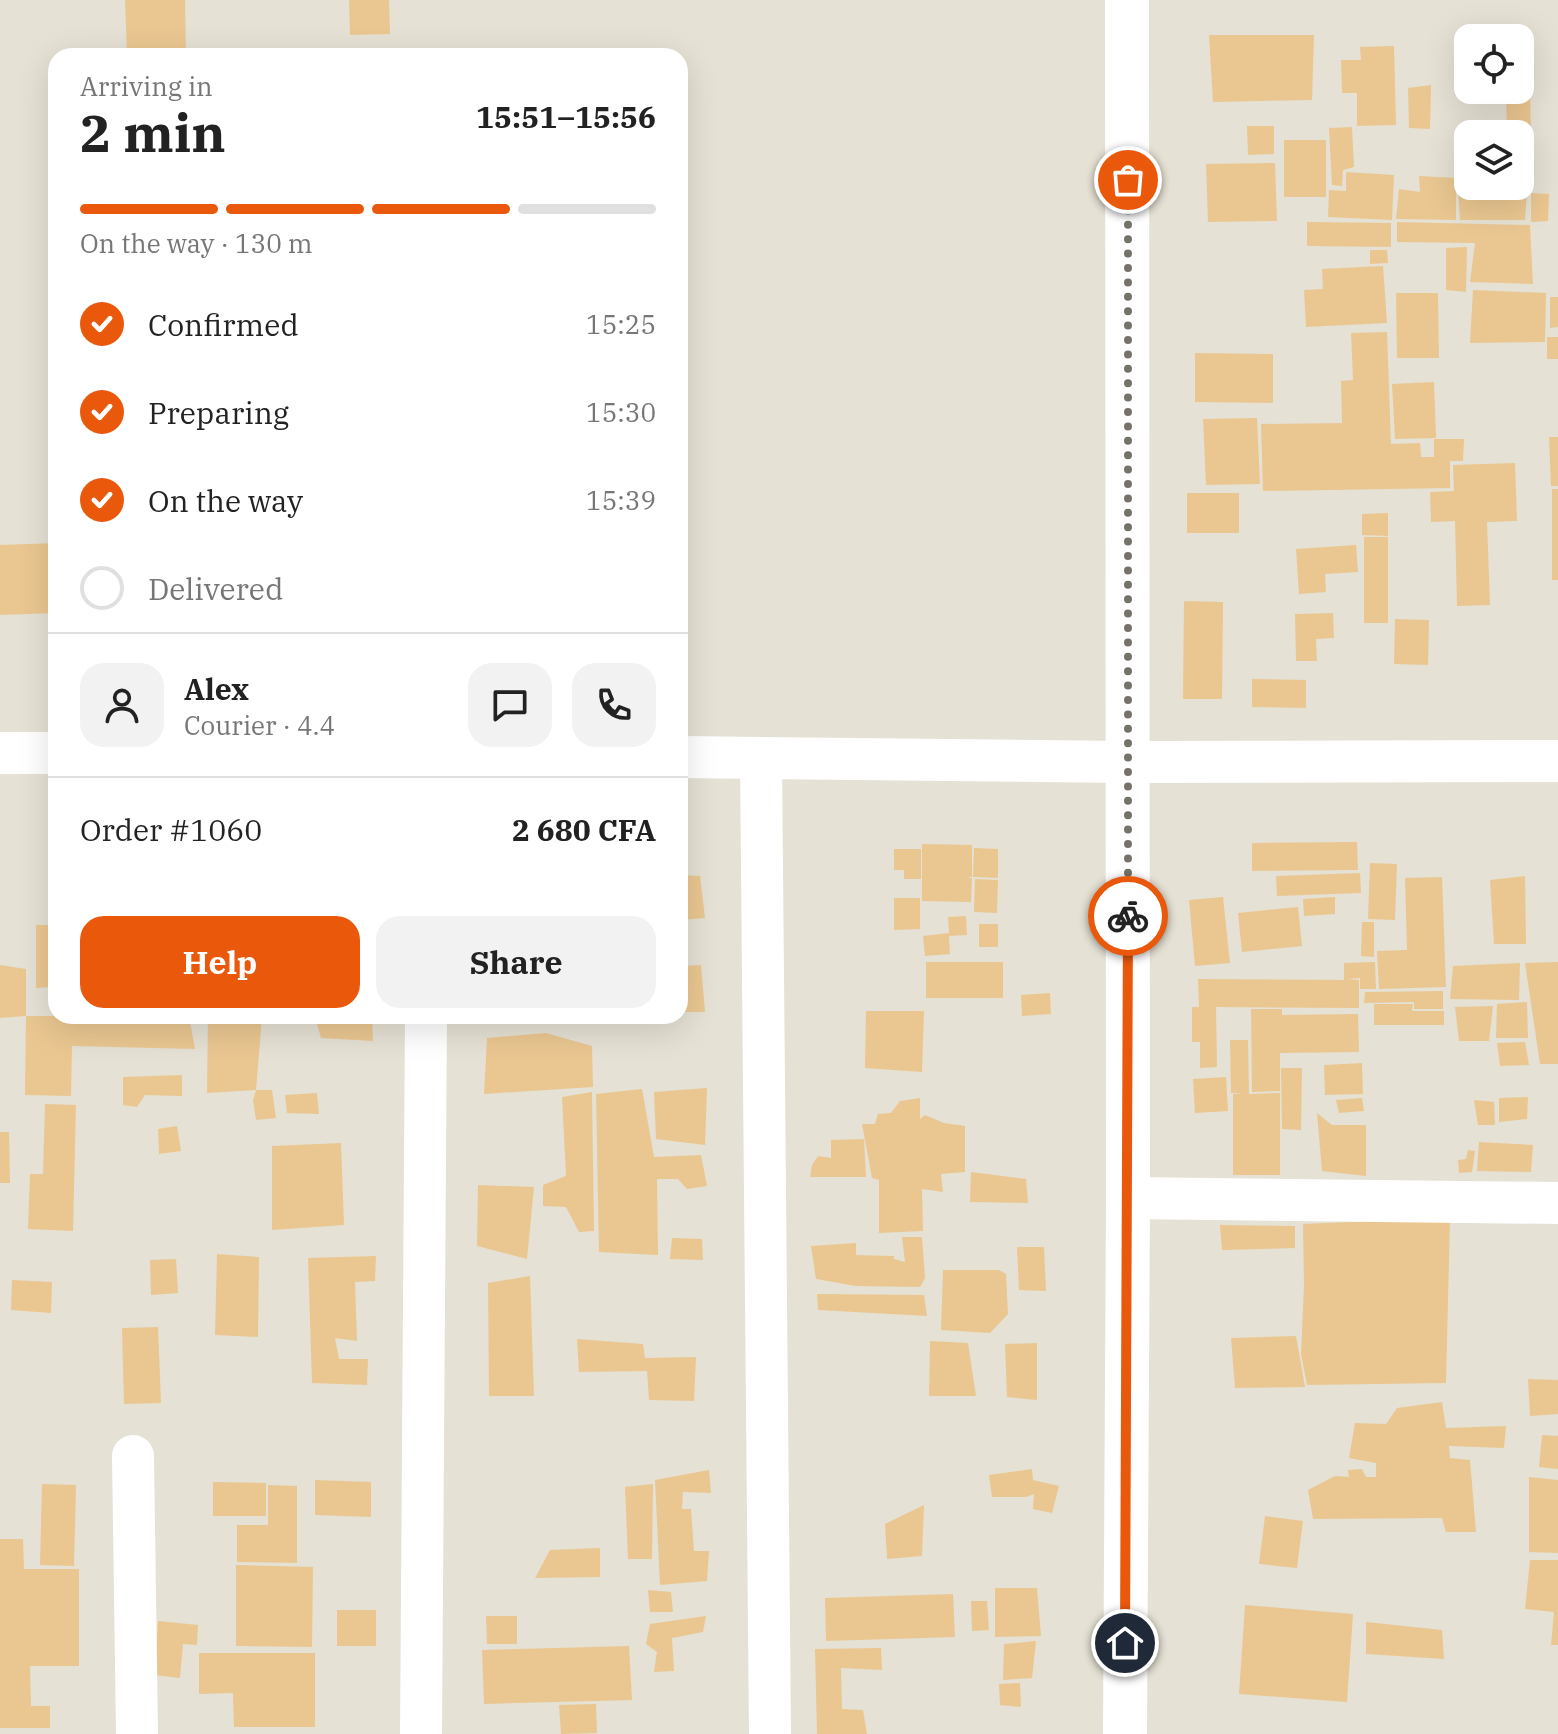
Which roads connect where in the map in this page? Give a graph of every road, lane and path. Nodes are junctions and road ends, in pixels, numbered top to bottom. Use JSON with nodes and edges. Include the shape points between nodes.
{"nodes":[{"id":1,"x":1127,"y":0,"type":"edge"},
{"id":2,"x":0,"y":753,"type":"edge"},
{"id":3,"x":48,"y":753,"type":"edge"},
{"id":4,"x":688,"y":757,"type":"edge"},
{"id":5,"x":761,"y":758,"type":"junction"},
{"id":6,"x":1558,"y":761,"type":"edge"},
{"id":7,"x":1128,"y":762,"type":"junction"},
{"id":8,"x":426,"y":1024,"type":"edge"},
{"id":9,"x":1128,"y":1198,"type":"junction"},
{"id":10,"x":1558,"y":1203,"type":"edge"},
{"id":11,"x":133,"y":1456,"type":"dead end"},
{"id":12,"x":137,"y":1734,"type":"edge"},
{"id":13,"x":421,"y":1734,"type":"edge"},
{"id":14,"x":770,"y":1734,"type":"edge"},
{"id":15,"x":1125,"y":1734,"type":"edge"}],
"edges":[{"from":1,"to":7,"type":"street"},
{"from":2,"to":3,"type":"street"},
{"from":4,"to":5,"type":"street"},
{"from":5,"to":7,"type":"street"},
{"from":5,"to":14,"type":"street"},
{"from":6,"to":7,"type":"street"},
{"from":7,"to":9,"type":"street"},
{"from":8,"to":13,"type":"street"},
{"from":9,"to":10,"type":"street"},
{"from":9,"to":15,"type":"street"},
{"from":11,"to":12,"type":"street"}]}
